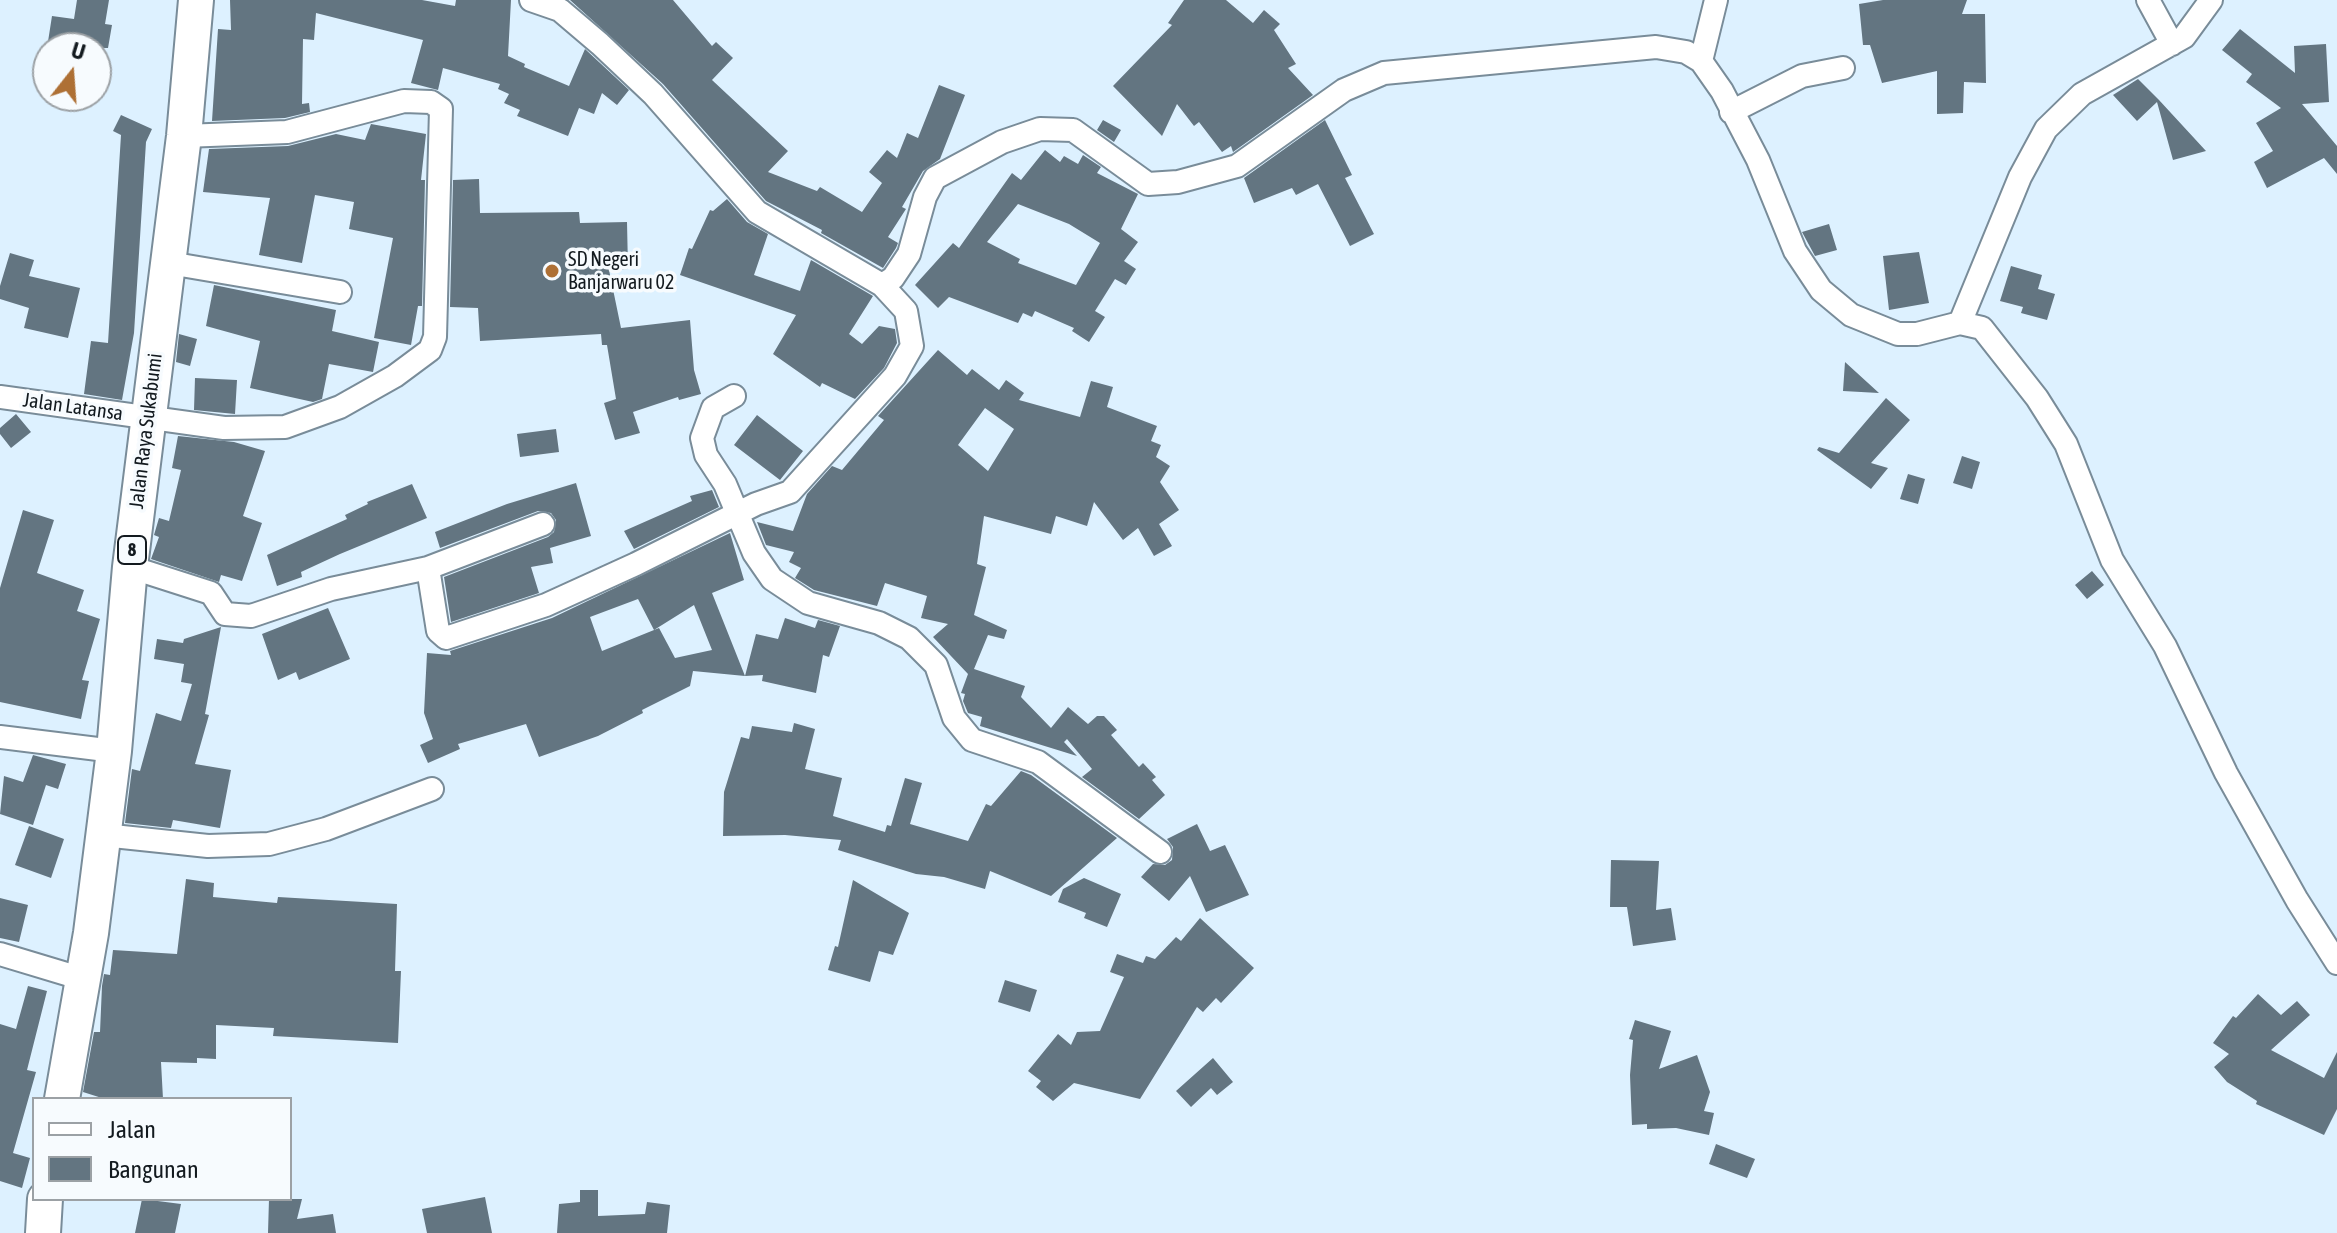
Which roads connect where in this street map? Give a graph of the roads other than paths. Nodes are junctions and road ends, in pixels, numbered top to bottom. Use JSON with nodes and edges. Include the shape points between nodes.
{"nodes":[{"id":1,"x":196,"y":0,"type":"edge"},
{"id":2,"x":531,"y":0,"type":"edge"},
{"id":3,"x":1716,"y":0,"type":"edge"},
{"id":4,"x":2148,"y":0,"type":"edge"},
{"id":5,"x":2211,"y":0,"type":"edge"},
{"id":6,"x":2172,"y":44,"type":"junction"},
{"id":7,"x":1701,"y":61,"type":"junction"},
{"id":8,"x":1843,"y":68,"type":"dead end"},
{"id":9,"x":1731,"y":112,"type":"junction"},
{"id":10,"x":184,"y":136,"type":"junction"},
{"id":11,"x":169,"y":263,"type":"junction"},
{"id":12,"x":882,"y":285,"type":"junction"},
{"id":13,"x":340,"y":292,"type":"dead end"},
{"id":14,"x":1960,"y":323,"type":"junction"},
{"id":15,"x":734,"y":396,"type":"dead end"},
{"id":16,"x":0,"y":397,"type":"edge"},
{"id":17,"x":147,"y":419,"type":"junction"},
{"id":18,"x":736,"y":516,"type":"junction"},
{"id":19,"x":543,"y":524,"type":"dead end"},
{"id":20,"x":130,"y":567,"type":"junction"},
{"id":21,"x":428,"y":568,"type":"junction"},
{"id":22,"x":0,"y":737,"type":"edge"},
{"id":23,"x":114,"y":751,"type":"junction"},
{"id":24,"x":432,"y":789,"type":"dead end"},
{"id":25,"x":103,"y":835,"type":"junction"},
{"id":26,"x":1160,"y":852,"type":"dead end"},
{"id":27,"x":0,"y":954,"type":"edge"},
{"id":28,"x":2337,"y":963,"type":"edge"},
{"id":29,"x":83,"y":979,"type":"junction"},
{"id":30,"x":62,"y":1097,"type":"edge"},
{"id":31,"x":45,"y":1201,"type":"edge"},
{"id":32,"x":43,"y":1233,"type":"edge"}],
"edges":[{"from":1,"to":10,"type":"highway","name":"Jalan Raya Sukabumi","number":"8"},
{"from":2,"to":12,"type":"street","via":[[560,10],[611,54],[757,212]]},
{"from":3,"to":7,"type":"street"},
{"from":4,"to":6,"type":"street"},
{"from":5,"to":6,"type":"street","via":[[2194,27]]},
{"from":6,"to":14,"type":"street","via":[[2082,94],[2046,129],[2020,177]]},
{"from":7,"to":9,"type":"street"},
{"from":7,"to":12,"type":"street","via":[[1686,52],[1656,47],[1399,69],[1344,90],[1237,166],[1161,184],[1140,180],[1073,130],[1040,129],[1002,142],[935,178],[909,254]]},
{"from":8,"to":9,"type":"street","via":[[1802,76]]},
{"from":9,"to":14,"type":"street","via":[[1758,160],[1795,251],[1821,290],[1851,315],[1898,334]]},
{"from":10,"to":11,"type":"highway","name":"Jalan Raya Sukabumi","number":"8"},
{"from":10,"to":17,"type":"street","name":"Jalan Latansa","via":[[272,134],[404,101],[436,105],[443,116],[435,337],[416,363],[311,420],[258,428]]},
{"from":11,"to":13,"type":"street"},
{"from":11,"to":17,"type":"highway","name":"Jalan Raya Sukabumi","number":"8"},
{"from":12,"to":18,"type":"street","via":[[910,323],[912,346],[904,365],[801,483]]},
{"from":14,"to":28,"type":"street","via":[[1982,328],[1990,336],[2066,444],[2112,560],[2165,646],[2226,773]]},
{"from":15,"to":18,"type":"street","via":[[713,408],[702,438]]},
{"from":16,"to":17,"type":"street","name":"Jalan Latansa"},
{"from":17,"to":20,"type":"highway","name":"Jalan Raya Sukabumi","number":"8"},
{"from":18,"to":21,"type":"street","via":[[546,605],[451,638],[438,631]]},
{"from":18,"to":26,"type":"street","via":[[754,553],[783,589],[808,603],[894,629],[924,650],[942,676],[954,718],[972,740],[1038,762]]},
{"from":19,"to":21,"type":"street"},
{"from":20,"to":21,"type":"street","via":[[211,593],[225,614],[251,616],[331,589]]},
{"from":20,"to":23,"type":"highway","name":"Jalan Raya Sukabumi","number":"8"},
{"from":22,"to":23,"type":"street"},
{"from":23,"to":25,"type":"highway","name":"Jalan Raya Sukabumi","number":"8"},
{"from":24,"to":25,"type":"street","via":[[326,829],[269,844],[208,846]]},
{"from":25,"to":29,"type":"highway","name":"Jalan Raya Sukabumi","number":"8"},
{"from":27,"to":29,"type":"street"},
{"from":29,"to":30,"type":"highway","name":"Jalan Raya Sukabumi","number":"8"},
{"from":31,"to":32,"type":"highway"}]}
